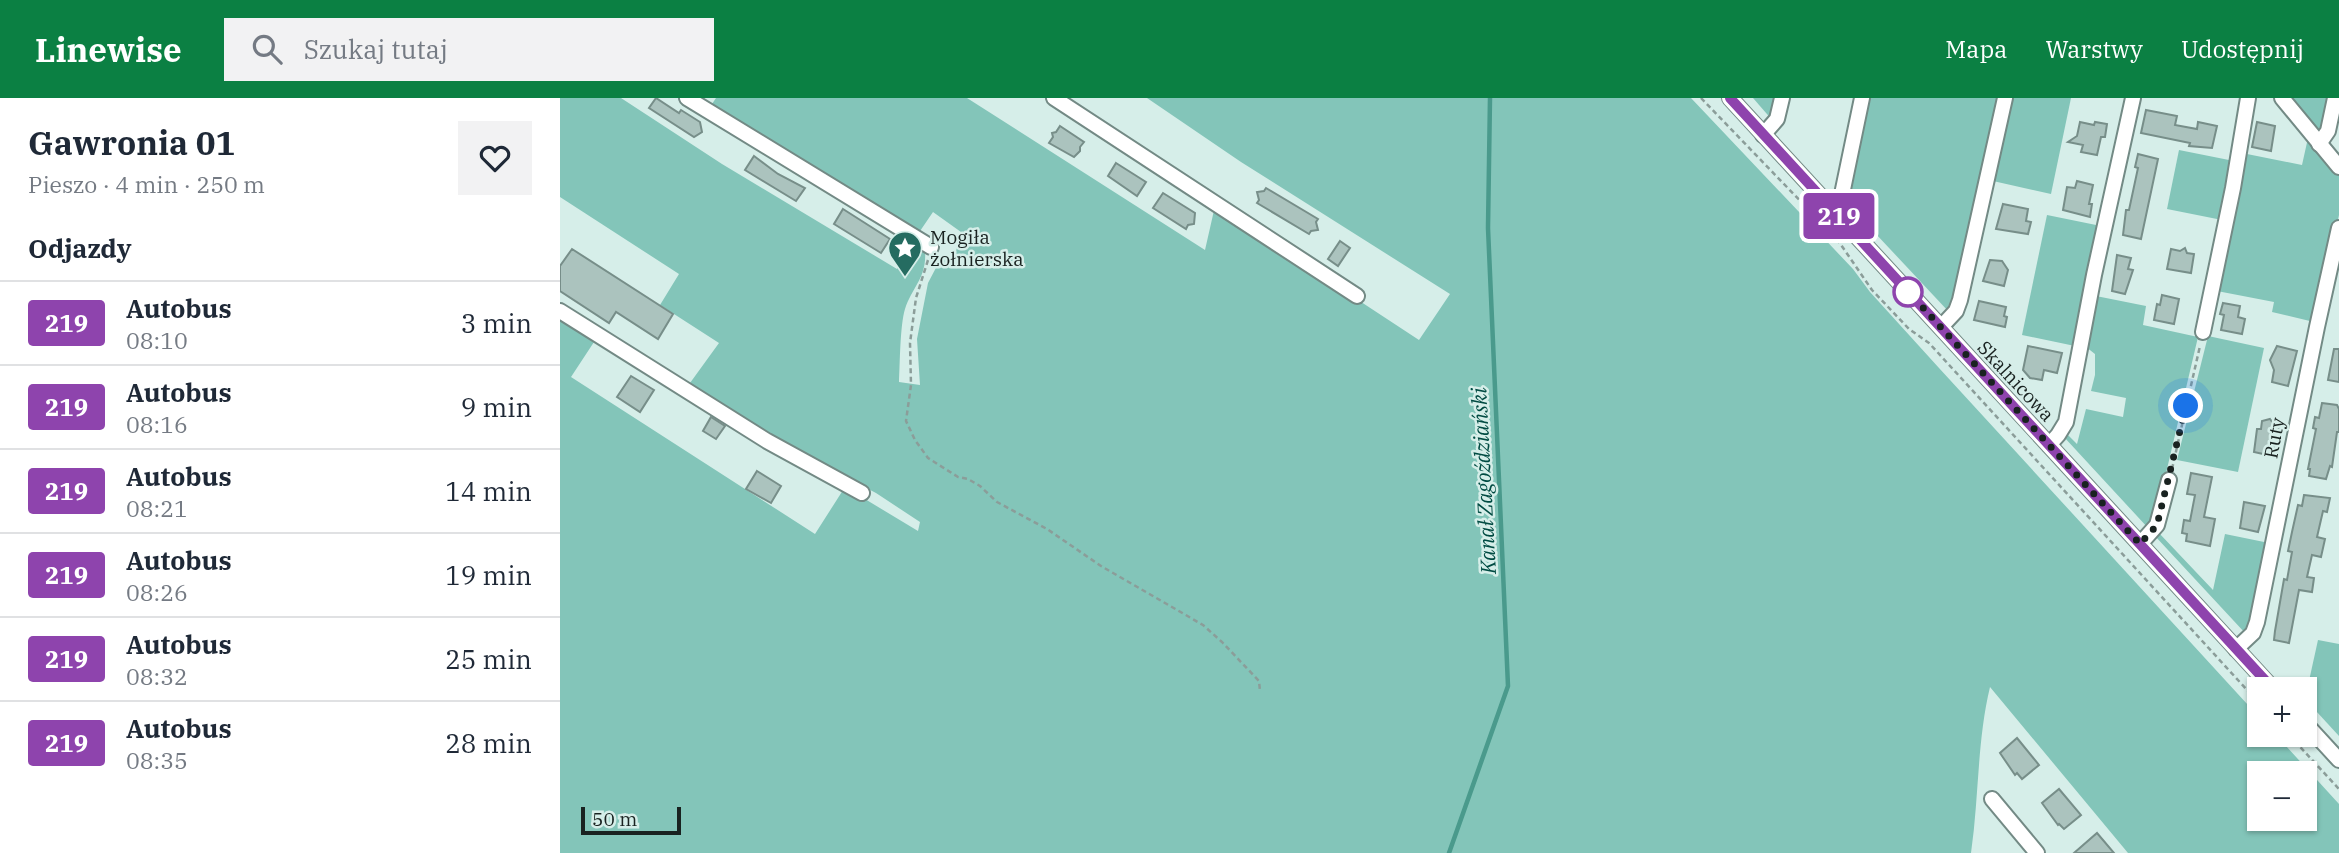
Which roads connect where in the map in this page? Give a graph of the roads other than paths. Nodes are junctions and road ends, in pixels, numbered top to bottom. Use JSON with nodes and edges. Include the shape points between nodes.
{"nodes":[{"id":1,"x":687,"y":98,"type":"edge"},
{"id":2,"x":1054,"y":98,"type":"edge"},
{"id":3,"x":1730,"y":98,"type":"edge"},
{"id":4,"x":1782,"y":98,"type":"edge"},
{"id":5,"x":1862,"y":98,"type":"edge"},
{"id":6,"x":2005,"y":98,"type":"edge"},
{"id":7,"x":2133,"y":98,"type":"edge"},
{"id":8,"x":2248,"y":98,"type":"edge"},
{"id":9,"x":2282,"y":98,"type":"edge"},
{"id":10,"x":2335,"y":98,"type":"edge"},
{"id":11,"x":1763,"y":135,"type":"junction"},
{"id":12,"x":2319,"y":144,"type":"junction"},
{"id":13,"x":2339,"y":167,"type":"edge"},
{"id":14,"x":1841,"y":199,"type":"dead end"},
{"id":15,"x":2339,"y":228,"type":"edge"},
{"id":16,"x":931,"y":247,"type":"road end"},
{"id":17,"x":1357,"y":296,"type":"dead end"},
{"id":18,"x":560,"y":311,"type":"edge"},
{"id":19,"x":1941,"y":327,"type":"junction"},
{"id":20,"x":2203,"y":332,"type":"road end"},
{"id":21,"x":2049,"y":444,"type":"junction"},
{"id":22,"x":2169,"y":480,"type":"road end"},
{"id":23,"x":862,"y":494,"type":"dead end"},
{"id":24,"x":2140,"y":544,"type":"junction"},
{"id":25,"x":2236,"y":649,"type":"junction"},
{"id":26,"x":2262,"y":677,"type":"edge"},
{"id":27,"x":2317,"y":736,"type":"edge"},
{"id":28,"x":2339,"y":759,"type":"edge"},
{"id":29,"x":1992,"y":799,"type":"dead end"},
{"id":30,"x":2037,"y":853,"type":"edge"}],
"edges":[{"from":1,"to":16,"type":"street"},
{"from":2,"to":17,"type":"street"},
{"from":3,"to":11,"type":"street","name":"Skalnicowa"},
{"from":4,"to":11,"type":"street","via":[[1777,118]]},
{"from":5,"to":14,"type":"street"},
{"from":6,"to":19,"type":"street","via":[[1960,300]]},
{"from":7,"to":21,"type":"street","via":[[2066,422]]},
{"from":8,"to":20,"type":"street"},
{"from":9,"to":12,"type":"street"},
{"from":10,"to":12,"type":"street","via":[[2328,131]]},
{"from":11,"to":19,"type":"street","name":"Skalnicowa"},
{"from":12,"to":13,"type":"street"},
{"from":15,"to":25,"type":"street","name":"Ruty","via":[[2257,622],[2253,633]]},
{"from":18,"to":23,"type":"street","via":[[767,441]]},
{"from":19,"to":21,"type":"street","name":"Skalnicowa"},
{"from":21,"to":24,"type":"street","name":"Skalnicowa"},
{"from":22,"to":24,"type":"street","via":[[2157,525]]},
{"from":24,"to":25,"type":"street","name":"Skalnicowa"},
{"from":25,"to":26,"type":"street","name":"Skalnicowa"},
{"from":27,"to":28,"type":"street"},
{"from":29,"to":30,"type":"street"}]}
